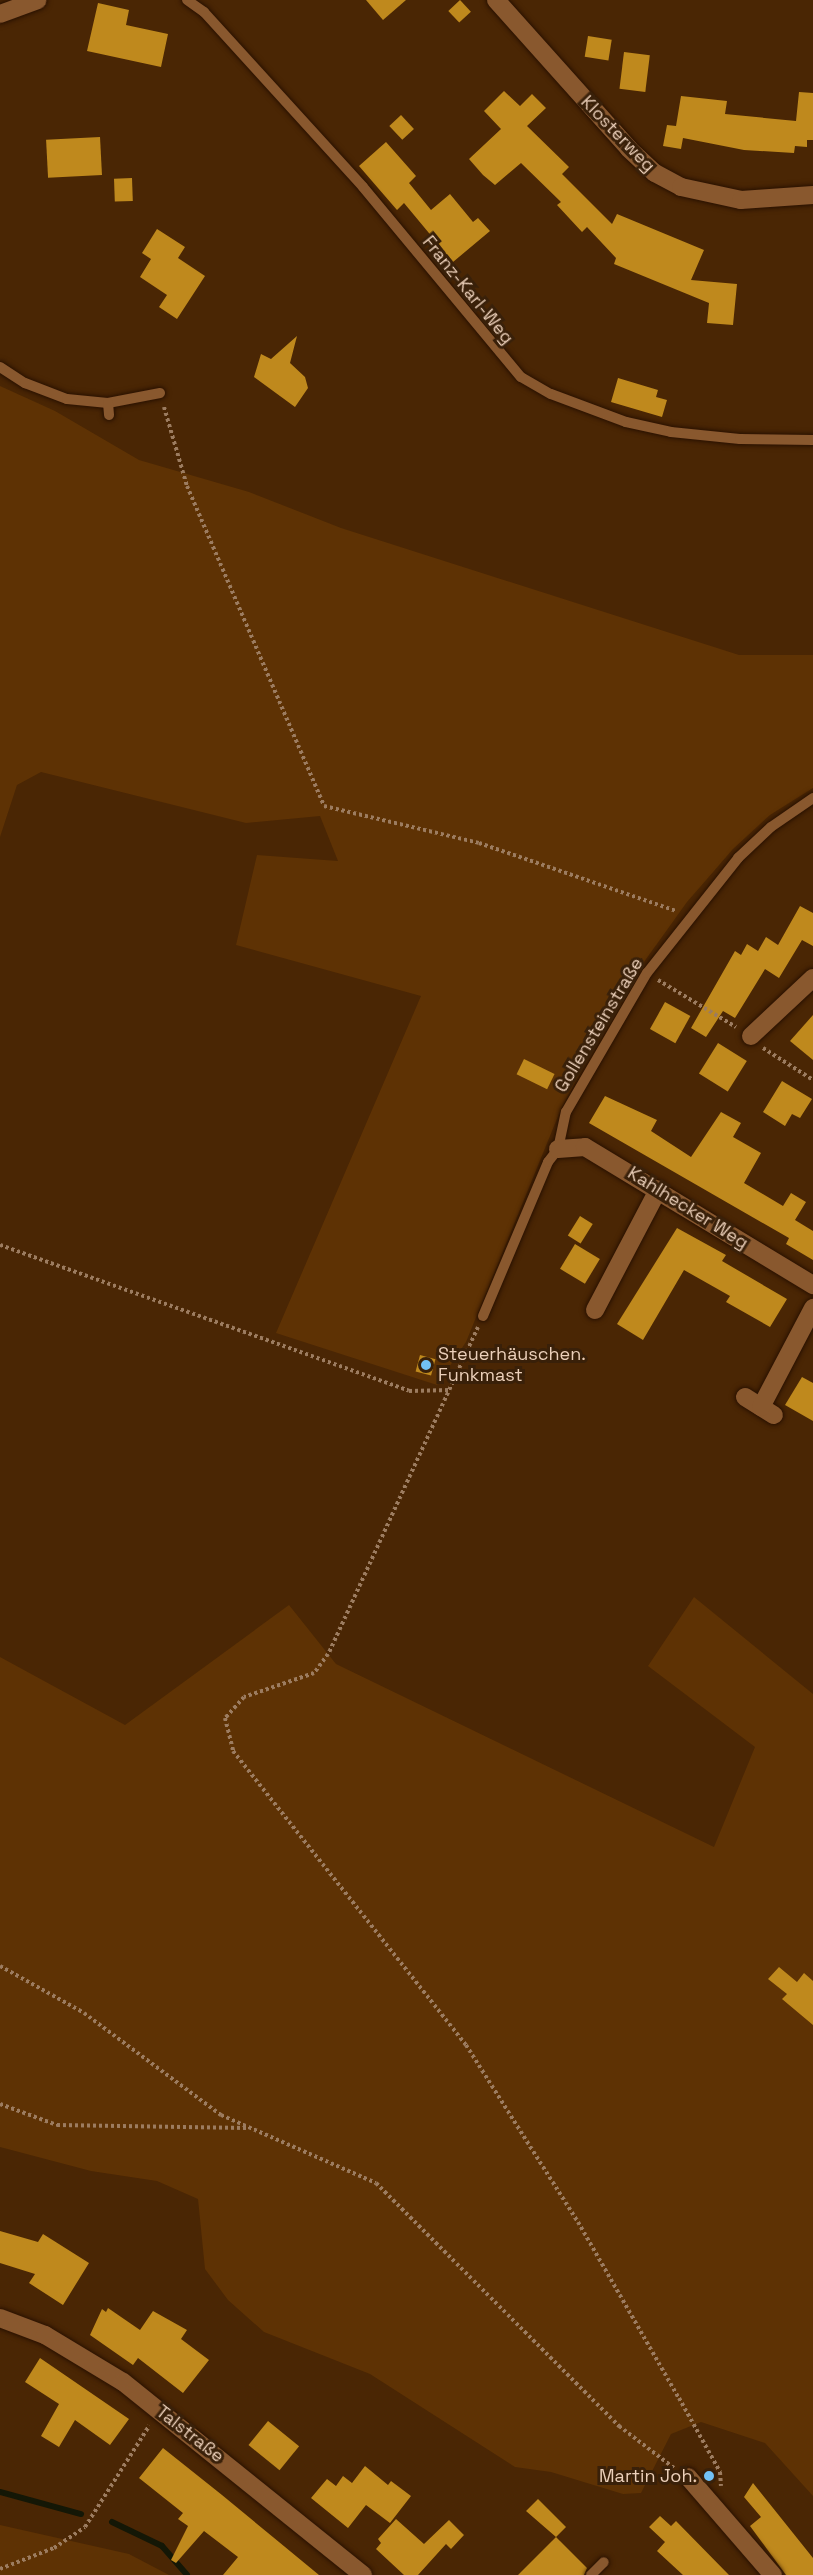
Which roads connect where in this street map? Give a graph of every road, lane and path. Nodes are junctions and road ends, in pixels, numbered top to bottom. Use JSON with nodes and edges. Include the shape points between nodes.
{"nodes":[{"id":1,"x":38,"y":0,"type":"edge"},
{"id":2,"x":187,"y":0,"type":"edge"},
{"id":3,"x":496,"y":0,"type":"edge"},
{"id":4,"x":0,"y":14,"type":"edge"},
{"id":5,"x":813,"y":195,"type":"edge"},
{"id":6,"x":0,"y":367,"type":"edge"},
{"id":7,"x":160,"y":393,"type":"joint"},
{"id":8,"x":108,"y":403,"type":"junction"},
{"id":9,"x":109,"y":416,"type":"dead end"},
{"id":10,"x":813,"y":440,"type":"edge"},
{"id":11,"x":813,"y":798,"type":"edge"},
{"id":12,"x":692,"y":916,"type":"junction"},
{"id":13,"x":647,"y":973,"type":"junction"},
{"id":14,"x":813,"y":978,"type":"edge"},
{"id":15,"x":751,"y":1036,"type":"junction"},
{"id":16,"x":813,"y":1080,"type":"edge"},
{"id":17,"x":558,"y":1149,"type":"junction"},
{"id":18,"x":658,"y":1190,"type":"junction"},
{"id":19,"x":0,"y":1245,"type":"edge"},
{"id":20,"x":813,"y":1285,"type":"edge"},
{"id":21,"x":813,"y":1308,"type":"edge"},
{"id":22,"x":595,"y":1310,"type":"dead end"},
{"id":23,"x":483,"y":1316,"type":"joint"},
{"id":24,"x":451,"y":1390,"type":"junction"},
{"id":25,"x":745,"y":1397,"type":"dead end"},
{"id":26,"x":0,"y":1966,"type":"edge"},
{"id":27,"x":0,"y":2104,"type":"edge"},
{"id":28,"x":251,"y":2128,"type":"junction"},
{"id":29,"x":0,"y":2318,"type":"edge"},
{"id":30,"x":159,"y":2409,"type":"junction"},
{"id":31,"x":688,"y":2477,"type":"joint"},
{"id":32,"x":725,"y":2516,"type":"junction"},
{"id":33,"x":604,"y":2562,"type":"dead end"},
{"id":34,"x":0,"y":2569,"type":"edge"},
{"id":35,"x":363,"y":2575,"type":"edge"},
{"id":36,"x":591,"y":2575,"type":"edge"},
{"id":37,"x":773,"y":2575,"type":"edge"}],
"edges":[{"from":1,"to":4,"type":"street"},
{"from":2,"to":10,"type":"lane","name":"Franz-Karl-Weg","via":[[212,20],[363,187],[520,377],[551,394],[626,422],[671,432],[740,439]]},
{"from":3,"to":5,"type":"street","name":"Klosterweg","via":[[629,150],[655,173],[681,187],[741,200]]},
{"from":6,"to":8,"type":"lane","via":[[25,383],[67,399]]},
{"from":7,"to":8,"type":"lane"},
{"from":7,"to":12,"type":"path","via":[[187,486],[324,806],[479,843]]},
{"from":8,"to":9,"type":"lane"},
{"from":11,"to":12,"type":"lane","name":"Gollensteinstraße","via":[[771,826],[738,858]]},
{"from":12,"to":13,"type":"lane","name":"Gollensteinstraße"},
{"from":13,"to":15,"type":"path"},
{"from":13,"to":17,"type":"lane","name":"Gollensteinstraße","via":[[566,1112]]},
{"from":14,"to":15,"type":"street"},
{"from":15,"to":16,"type":"path","via":[[769,1053]]},
{"from":17,"to":18,"type":"street","name":"Kahlhecker Weg","via":[[585,1147]]},
{"from":17,"to":23,"type":"lane","name":"Gollensteinstraße","via":[[548,1162]]},
{"from":18,"to":20,"type":"street","name":"Kahlhecker Weg"},
{"from":18,"to":22,"type":"street"},
{"from":19,"to":24,"type":"path","via":[[408,1391]]},
{"from":21,"to":25,"type":"street","via":[[767,1411]]},
{"from":23,"to":24,"type":"path"},
{"from":24,"to":32,"type":"path","via":[[328,1654],[314,1673],[244,1697],[225,1718],[233,1751],[466,2045],[578,2222],[720,2472]]},
{"from":26,"to":28,"type":"path","via":[[84,2013],[221,2115]]},
{"from":27,"to":28,"type":"path","via":[[57,2126]]},
{"from":28,"to":31,"type":"path","via":[[376,2183],[619,2426]]},
{"from":29,"to":30,"type":"street","name":"Talstraße","via":[[83,2355]]},
{"from":30,"to":34,"type":"path","via":[[85,2527],[54,2548]]},
{"from":30,"to":35,"type":"street","name":"Talstraße"},
{"from":31,"to":32,"type":"street"},
{"from":32,"to":37,"type":"street"},
{"from":33,"to":36,"type":"lane"}]}
